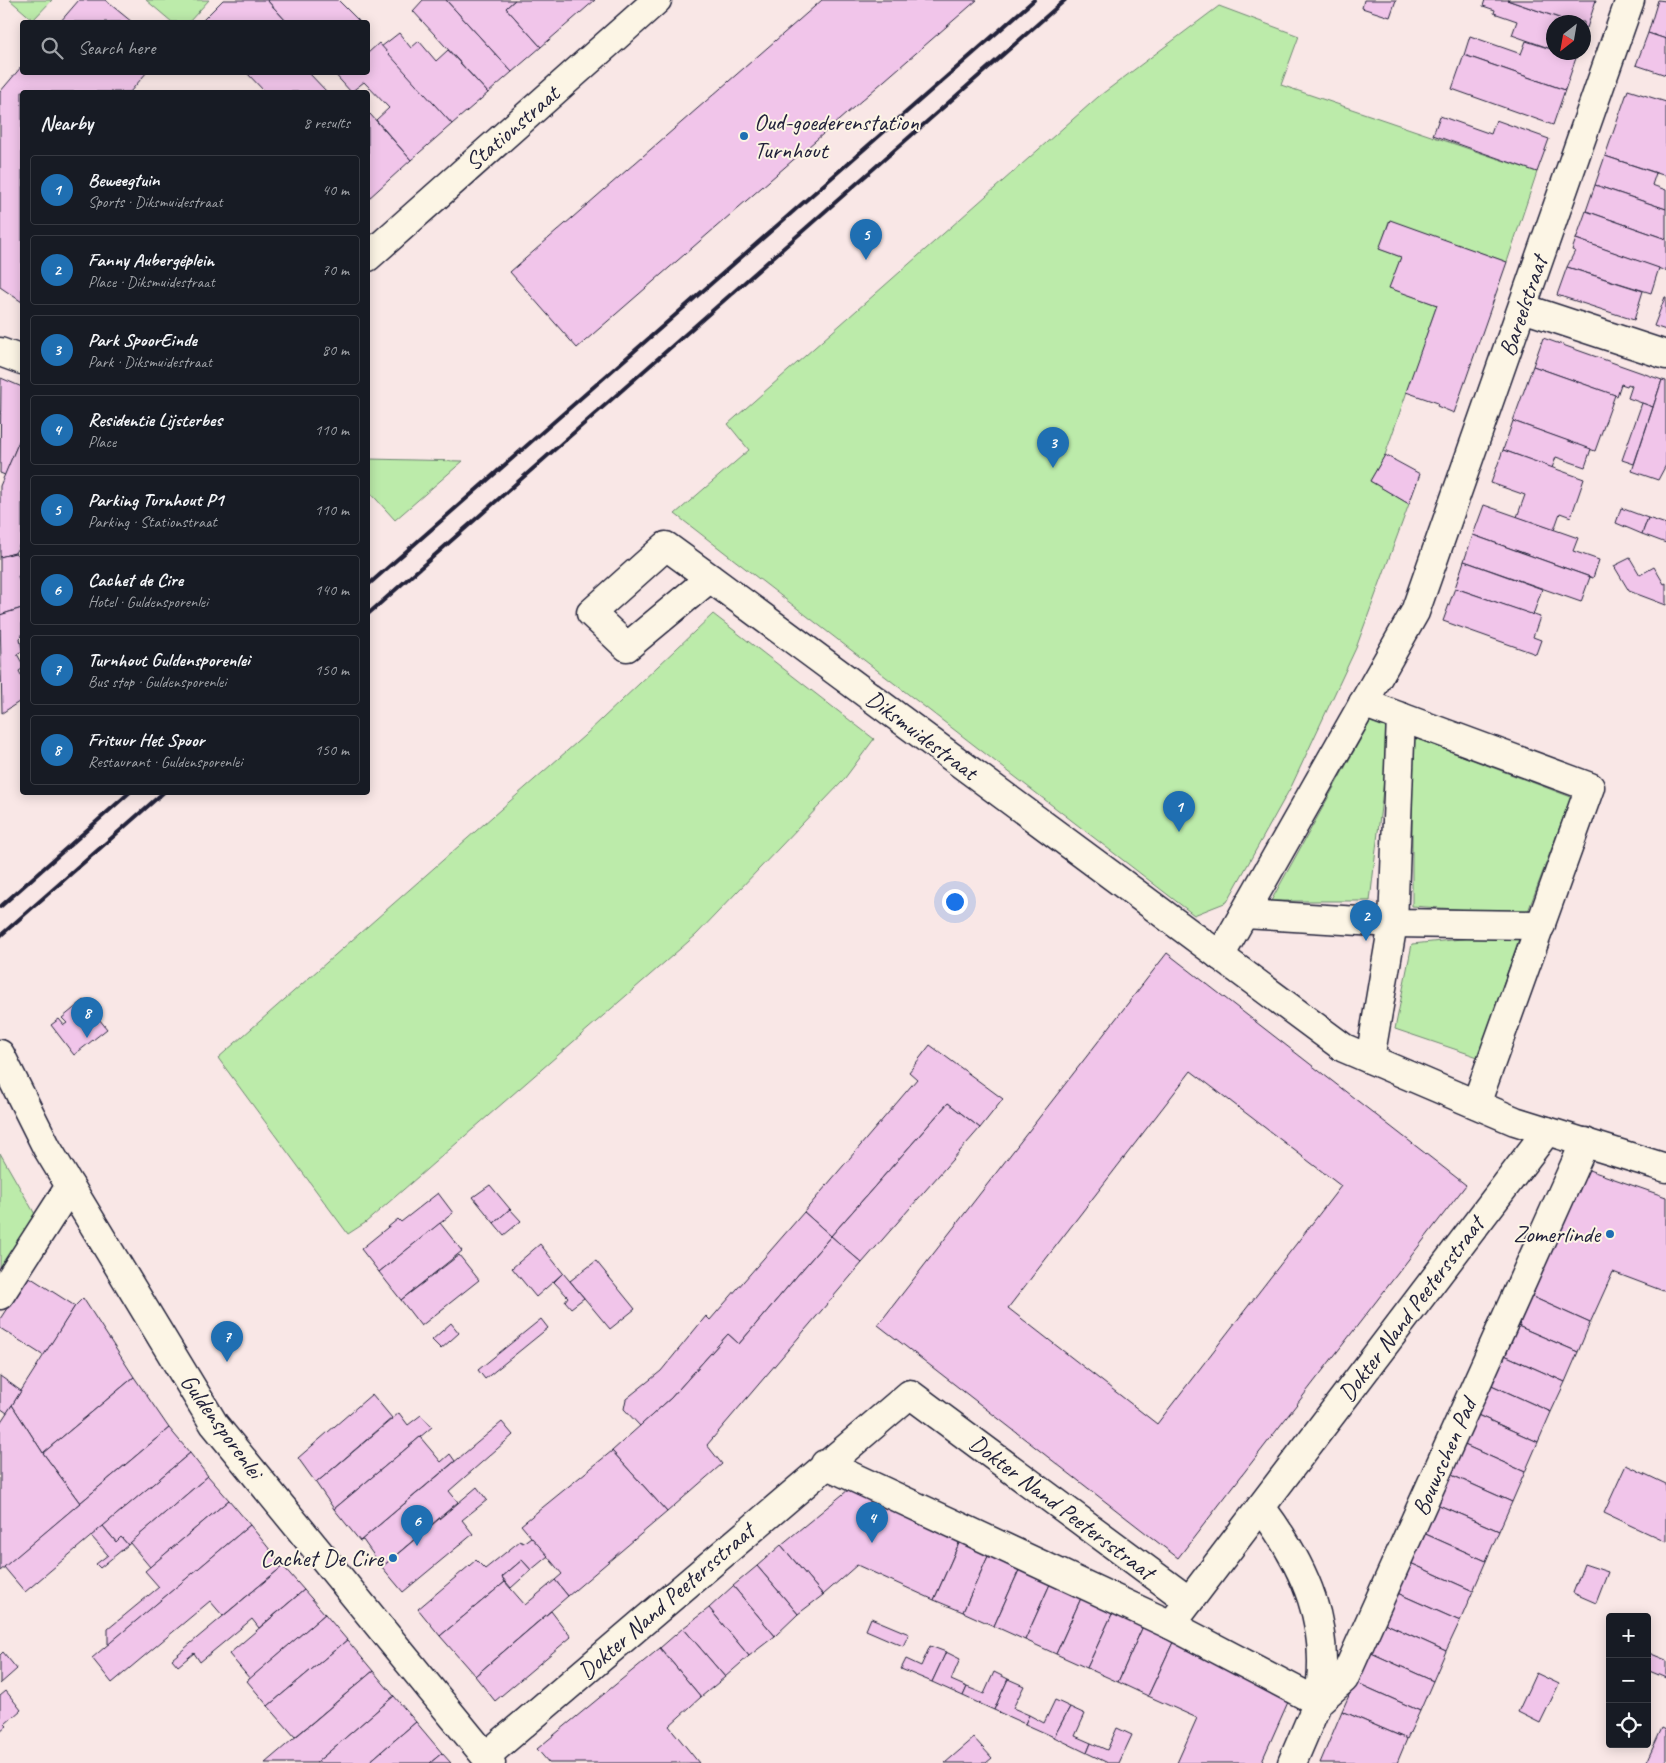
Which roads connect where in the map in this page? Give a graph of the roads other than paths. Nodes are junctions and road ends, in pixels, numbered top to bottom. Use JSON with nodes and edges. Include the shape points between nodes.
{"nodes":[{"id":1,"x":657,"y":0,"type":"edge"},
{"id":2,"x":1630,"y":0,"type":"edge"},
{"id":3,"x":370,"y":255,"type":"edge"},
{"id":4,"x":1523,"y":308,"type":"junction"},
{"id":5,"x":0,"y":352,"type":"edge"},
{"id":6,"x":1666,"y":355,"type":"edge"},
{"id":7,"x":20,"y":359,"type":"edge"},
{"id":8,"x":710,"y":578,"type":"dead end"},
{"id":9,"x":1363,"y":703,"type":"junction"},
{"id":10,"x":1401,"y":717,"type":"junction"},
{"id":11,"x":1244,"y":914,"type":"junction"},
{"id":12,"x":1393,"y":923,"type":"junction"},
{"id":13,"x":1540,"y":925,"type":"junction"},
{"id":14,"x":1220,"y":956,"type":"junction"},
{"id":15,"x":0,"y":1055,"type":"edge"},
{"id":16,"x":1370,"y":1059,"type":"junction"},
{"id":17,"x":1476,"y":1104,"type":"junction"},
{"id":18,"x":1547,"y":1131,"type":"junction"},
{"id":19,"x":1585,"y":1142,"type":"junction"},
{"id":20,"x":1666,"y":1168,"type":"edge"},
{"id":21,"x":70,"y":1186,"type":"junction"},
{"id":22,"x":0,"y":1295,"type":"edge"},
{"id":23,"x":825,"y":1464,"type":"junction"},
{"id":24,"x":1261,"y":1507,"type":"junction"},
{"id":25,"x":1189,"y":1601,"type":"junction"},
{"id":26,"x":1171,"y":1625,"type":"junction"},
{"id":27,"x":1318,"y":1702,"type":"junction"},
{"id":28,"x":488,"y":1760,"type":"edge"},
{"id":29,"x":1292,"y":1763,"type":"edge"}],
"edges":[{"from":1,"to":3,"type":"street","name":"Stationstraat"},
{"from":2,"to":4,"type":"street","name":"Bareelstraat"},
{"from":4,"to":6,"type":"street"},
{"from":4,"to":9,"type":"street","name":"Bareelstraat","via":[[1415,612]]},
{"from":5,"to":7,"type":"street"},
{"from":8,"to":14,"type":"street","name":"Diksmuidestraat"},
{"from":9,"to":10,"type":"street"},
{"from":9,"to":11,"type":"street","name":"Bareelstraat"},
{"from":10,"to":12,"type":"street"},
{"from":10,"to":13,"type":"street","via":[[1590,787]]},
{"from":11,"to":12,"type":"street"},
{"from":11,"to":14,"type":"street","name":"Bareelstraat"},
{"from":12,"to":13,"type":"street"},
{"from":12,"to":16,"type":"street"},
{"from":13,"to":17,"type":"street"},
{"from":14,"to":16,"type":"street","name":"Diksmuidestraat","via":[[1344,1048]]},
{"from":15,"to":21,"type":"street","name":"Guldensporenlei"},
{"from":16,"to":17,"type":"street","name":"Diksmuidestraat"},
{"from":17,"to":18,"type":"street","name":"Diksmuidestraat"},
{"from":18,"to":19,"type":"street"},
{"from":18,"to":24,"type":"street","name":"Dokter Nand Peetersstraat"},
{"from":19,"to":20,"type":"street"},
{"from":19,"to":27,"type":"street","name":"Bouwschen Pad","via":[[1344,1679]]},
{"from":21,"to":22,"type":"street"},
{"from":21,"to":28,"type":"street","name":"Guldensporenlei","via":[[214,1424]]},
{"from":23,"to":25,"type":"street","name":"Dokter Nand Peetersstraat","via":[[910,1394]]},
{"from":23,"to":26,"type":"street"},
{"from":23,"to":28,"type":"street","name":"Dokter Nand Peetersstraat"},
{"from":24,"to":25,"type":"street","name":"Dokter Nand Peetersstraat"},
{"from":24,"to":27,"type":"street","via":[[1293,1554],[1316,1607],[1321,1636]]},
{"from":25,"to":26,"type":"street"},
{"from":26,"to":27,"type":"street"},
{"from":27,"to":29,"type":"street","name":"Bouwschen Pad"}]}
